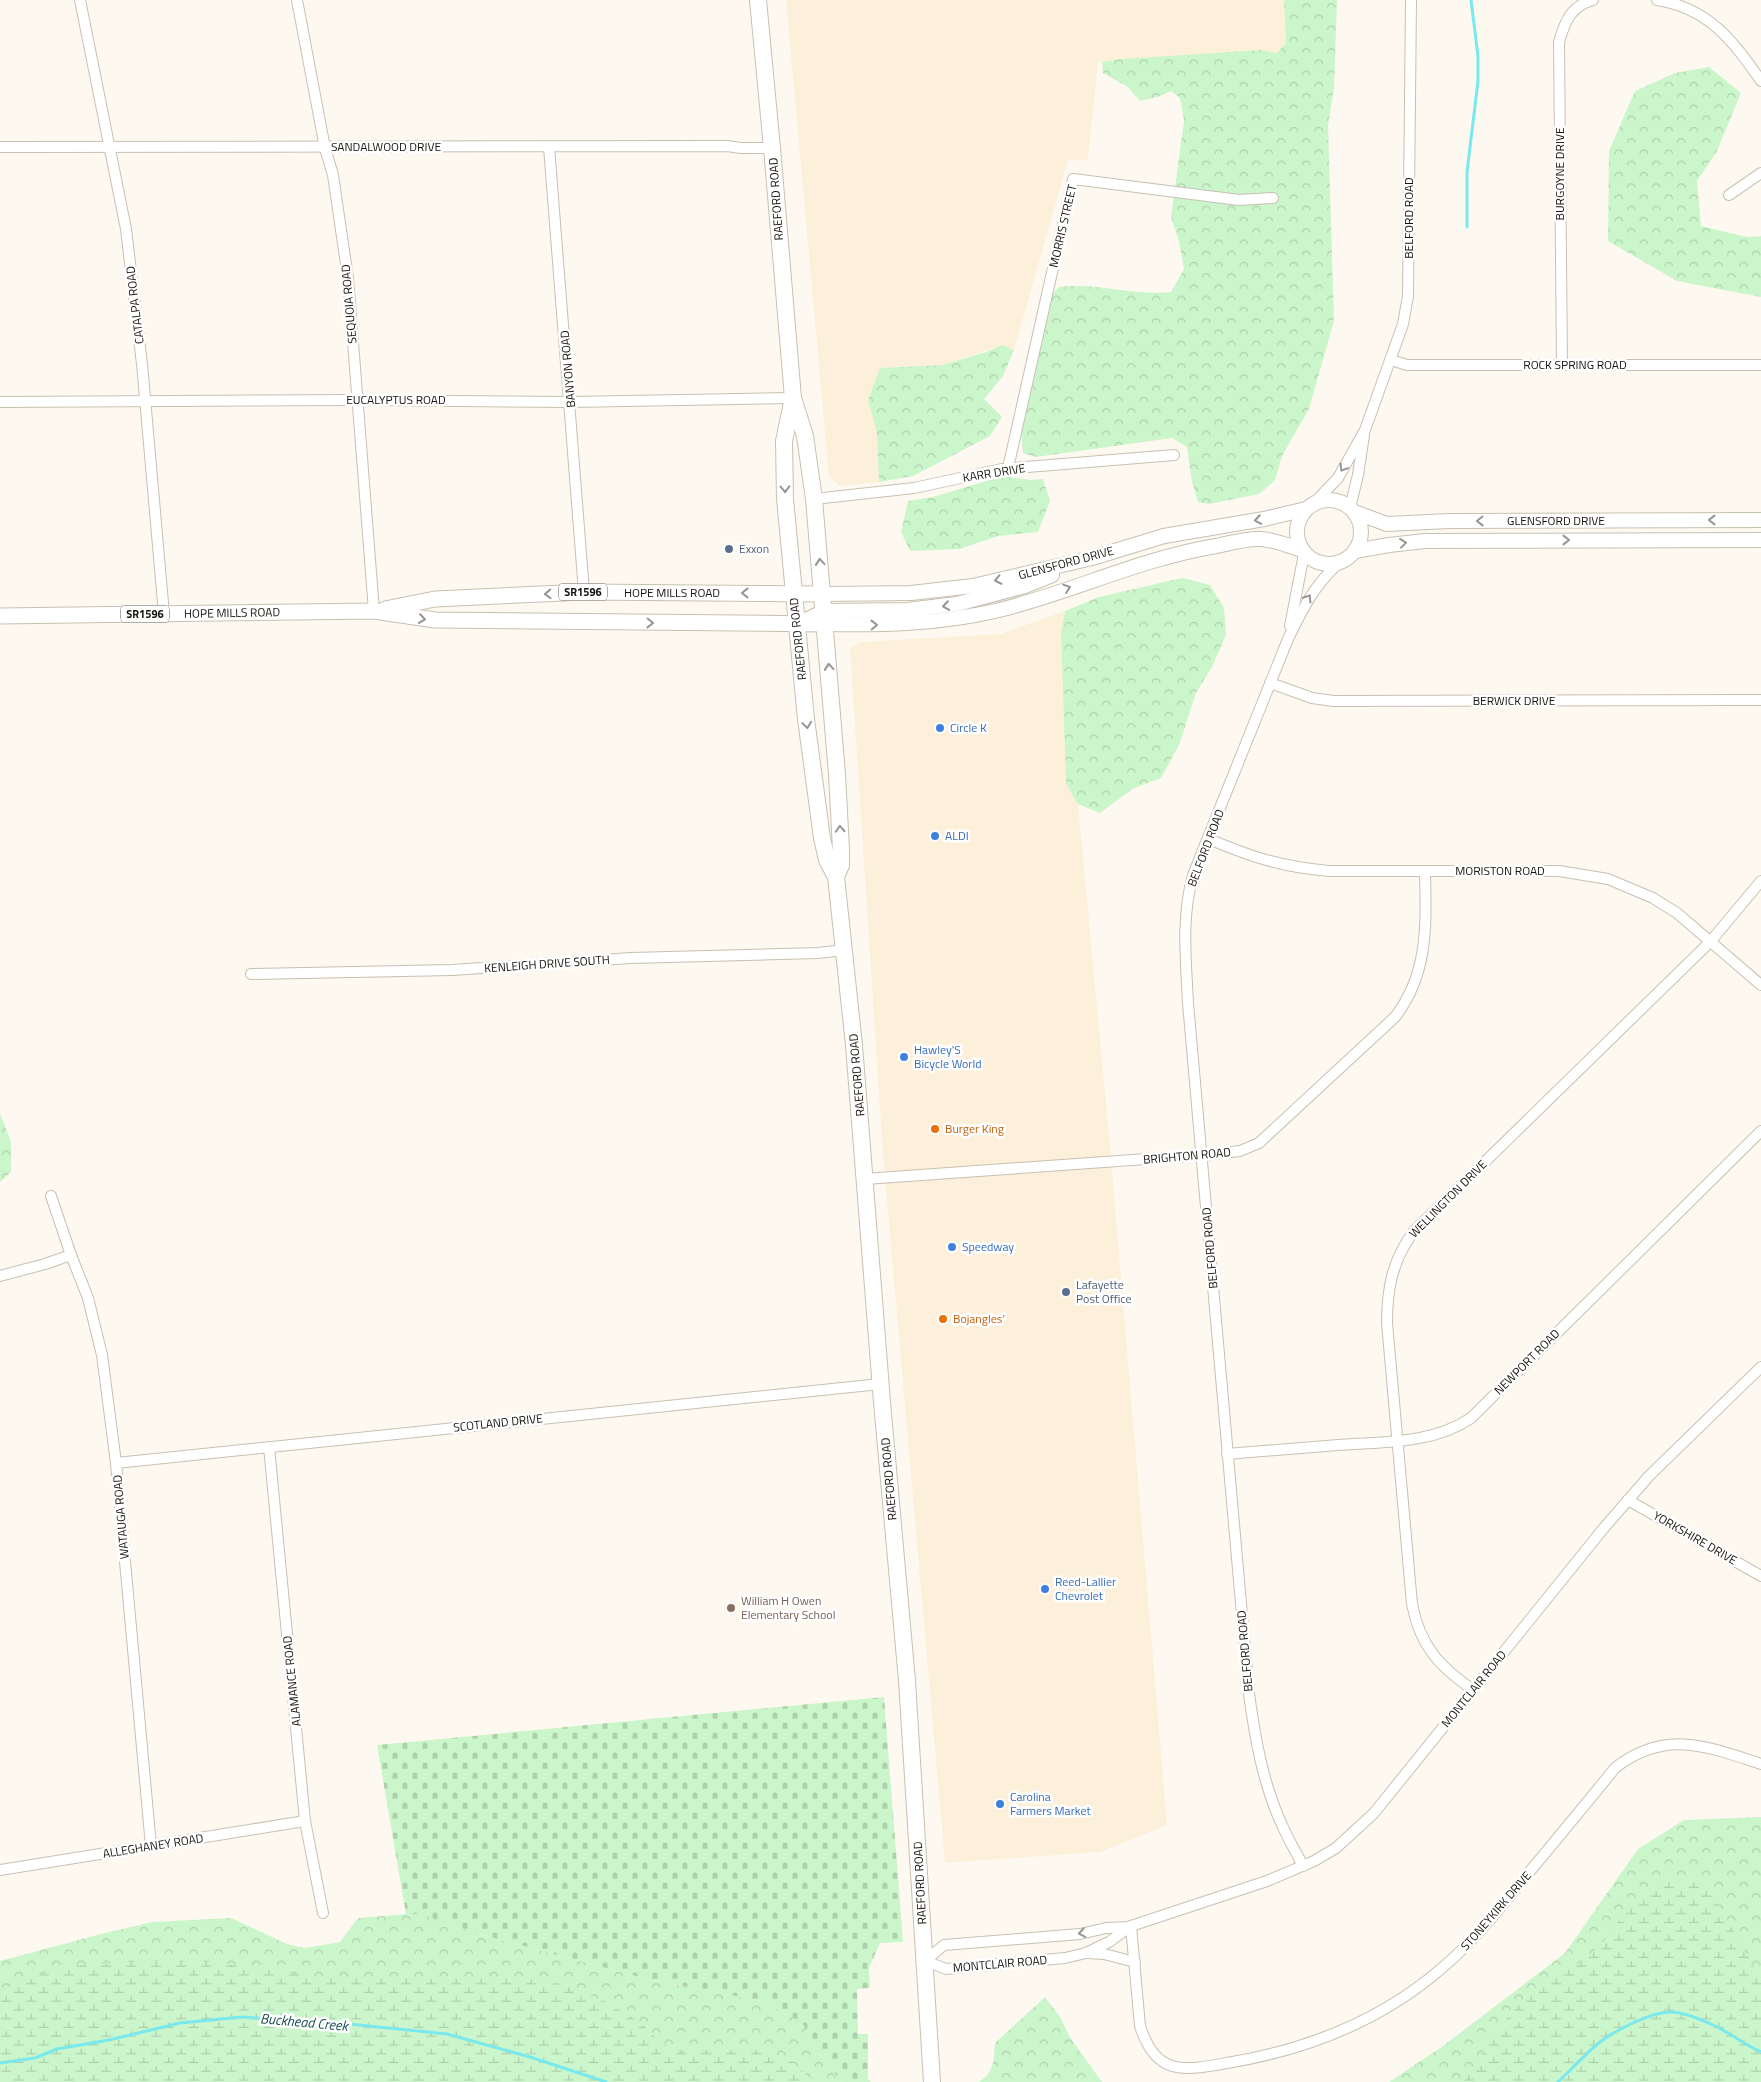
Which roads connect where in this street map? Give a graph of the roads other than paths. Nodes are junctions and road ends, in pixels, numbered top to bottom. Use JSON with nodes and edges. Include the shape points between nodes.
{"nodes":[{"id":1,"x":80,"y":0,"type":"edge"},
{"id":2,"x":297,"y":0,"type":"edge"},
{"id":3,"x":758,"y":0,"type":"edge"},
{"id":4,"x":1410,"y":0,"type":"edge"},
{"id":5,"x":1593,"y":0,"type":"edge"},
{"id":6,"x":1657,"y":0,"type":"edge"},
{"id":7,"x":1761,"y":81,"type":"edge"},
{"id":8,"x":549,"y":146,"type":"junction"},
{"id":9,"x":0,"y":147,"type":"edge"},
{"id":10,"x":109,"y":147,"type":"junction"},
{"id":11,"x":325,"y":148,"type":"junction"},
{"id":12,"x":772,"y":148,"type":"junction"},
{"id":13,"x":1761,"y":173,"type":"edge"},
{"id":14,"x":1728,"y":194,"type":"dead end"},
{"id":15,"x":1273,"y":198,"type":"dead end"},
{"id":16,"x":1391,"y":360,"type":"junction"},
{"id":17,"x":1562,"y":365,"type":"junction"},
{"id":18,"x":1761,"y":365,"type":"edge"},
{"id":19,"x":792,"y":398,"type":"junction"},
{"id":20,"x":356,"y":400,"type":"junction"},
{"id":21,"x":145,"y":401,"type":"junction"},
{"id":22,"x":0,"y":402,"type":"edge"},
{"id":23,"x":571,"y":402,"type":"junction"},
{"id":24,"x":1365,"y":430,"type":"junction"},
{"id":25,"x":1174,"y":455,"type":"dead end"},
{"id":26,"x":1008,"y":468,"type":"junction"},
{"id":27,"x":814,"y":498,"type":"junction"},
{"id":28,"x":1310,"y":506,"type":"junction"},
{"id":29,"x":1352,"y":510,"type":"junction"},
{"id":30,"x":1761,"y":520,"type":"edge"},
{"id":31,"x":1761,"y":540,"type":"edge"},
{"id":32,"x":1355,"y":551,"type":"junction"},
{"id":33,"x":1303,"y":552,"type":"junction"},
{"id":34,"x":1092,"y":558,"type":"junction"},
{"id":35,"x":1339,"y":564,"type":"junction"},
{"id":36,"x":584,"y":592,"type":"junction"},
{"id":37,"x":794,"y":594,"type":"junction"},
{"id":38,"x":822,"y":594,"type":"junction"},
{"id":39,"x":374,"y":612,"type":"junction"},
{"id":40,"x":164,"y":614,"type":"junction"},
{"id":41,"x":0,"y":616,"type":"edge"},
{"id":42,"x":825,"y":618,"type":"junction"},
{"id":43,"x":797,"y":624,"type":"junction"},
{"id":44,"x":1288,"y":639,"type":"junction"},
{"id":45,"x":1270,"y":683,"type":"junction"},
{"id":46,"x":1761,"y":700,"type":"edge"},
{"id":47,"x":1209,"y":839,"type":"junction"},
{"id":48,"x":1425,"y":872,"type":"junction"},
{"id":49,"x":836,"y":877,"type":"junction"},
{"id":50,"x":1761,"y":881,"type":"edge"},
{"id":51,"x":1710,"y":942,"type":"junction"},
{"id":52,"x":844,"y":950,"type":"junction"},
{"id":53,"x":251,"y":974,"type":"dead end"},
{"id":54,"x":1761,"y":986,"type":"edge"},
{"id":55,"x":1761,"y":1131,"type":"edge"},
{"id":56,"x":1202,"y":1155,"type":"junction"},
{"id":57,"x":866,"y":1179,"type":"junction"},
{"id":58,"x":51,"y":1196,"type":"dead end"},
{"id":59,"x":70,"y":1255,"type":"junction"},
{"id":60,"x":0,"y":1276,"type":"edge"},
{"id":61,"x":1761,"y":1367,"type":"edge"},
{"id":62,"x":880,"y":1384,"type":"junction"},
{"id":63,"x":1398,"y":1441,"type":"junction"},
{"id":64,"x":269,"y":1447,"type":"junction"},
{"id":65,"x":1227,"y":1454,"type":"junction"},
{"id":66,"x":116,"y":1463,"type":"junction"},
{"id":67,"x":1628,"y":1500,"type":"junction"},
{"id":68,"x":1761,"y":1576,"type":"edge"},
{"id":69,"x":1473,"y":1690,"type":"junction"},
{"id":70,"x":1761,"y":1764,"type":"edge"},
{"id":71,"x":305,"y":1821,"type":"junction"},
{"id":72,"x":150,"y":1846,"type":"junction"},
{"id":73,"x":1303,"y":1866,"type":"junction"},
{"id":74,"x":0,"y":1870,"type":"edge"},
{"id":75,"x":323,"y":1913,"type":"dead end"},
{"id":76,"x":1131,"y":1926,"type":"junction"},
{"id":77,"x":1086,"y":1953,"type":"junction"},
{"id":78,"x":925,"y":1961,"type":"junction"},
{"id":79,"x":1134,"y":1962,"type":"junction"},
{"id":80,"x":932,"y":2082,"type":"edge"}],
"edges":[{"from":1,"to":10,"type":"street","name":"CATALPA ROAD"},
{"from":2,"to":11,"type":"street","name":"SEQUOIA ROAD"},
{"from":3,"to":12,"type":"highway","name":"RAEFORD ROAD"},
{"from":4,"to":16,"type":"street","name":"BELFORD ROAD","via":[[1408,296]]},
{"from":5,"to":17,"type":"street","name":"BURGOYNE DRIVE","via":[[1570,14],[1559,42]]},
{"from":6,"to":7,"type":"street","via":[[1681,6],[1718,27]]},
{"from":8,"to":11,"type":"street","name":"SANDALWOOD DRIVE"},
{"from":8,"to":12,"type":"street","name":"SANDALWOOD DRIVE"},
{"from":8,"to":23,"type":"street","name":"BANYON ROAD"},
{"from":9,"to":10,"type":"street","name":"SANDALWOOD DRIVE"},
{"from":10,"to":11,"type":"street","name":"SANDALWOOD DRIVE"},
{"from":10,"to":21,"type":"street","name":"CATALPA ROAD","via":[[126,229]]},
{"from":11,"to":20,"type":"street","name":"SEQUOIA ROAD","via":[[333,175],[348,278]]},
{"from":12,"to":19,"type":"highway","name":"RAEFORD ROAD"},
{"from":13,"to":14,"type":"street"},
{"from":15,"to":26,"type":"street","name":"MORRIS STREET","via":[[1239,200],[1073,179]]},
{"from":16,"to":17,"type":"street","name":"ROCK SPRING ROAD","via":[[1407,365]]},
{"from":16,"to":24,"type":"street","name":"BELFORD ROAD"},
{"from":17,"to":18,"type":"street","name":"ROCK SPRING ROAD"},
{"from":19,"to":23,"type":"street","name":"EUCALYPTUS ROAD"},
{"from":19,"to":27,"type":"highway","name":"RAEFORD ROAD","via":[[805,436]]},
{"from":19,"to":37,"type":"highway","name":"RAEFORD ROAD","one_way":true,"via":[[784,455]]},
{"from":20,"to":21,"type":"street","name":"EUCALYPTUS ROAD"},
{"from":20,"to":23,"type":"street","name":"EUCALYPTUS ROAD"},
{"from":20,"to":39,"type":"street","name":"SEQUOIA ROAD"},
{"from":21,"to":22,"type":"street","name":"EUCALYPTUS ROAD"},
{"from":21,"to":40,"type":"street","name":"CATALPA ROAD"},
{"from":23,"to":36,"type":"street","name":"BANYON ROAD"},
{"from":24,"to":28,"type":"street","name":"BELFORD ROAD","one_way":true,"via":[[1338,478]]},
{"from":24,"to":29,"type":"street","name":"BELFORD ROAD"},
{"from":25,"to":26,"type":"street","name":"KARR DRIVE"},
{"from":26,"to":27,"type":"street","name":"KARR DRIVE","via":[[914,488]]},
{"from":38,"to":27,"type":"highway","name":"RAEFORD ROAD","one_way":true},
{"from":28,"to":29,"type":"main road","via":[[1336,500]]},
{"from":28,"to":33,"type":"main road","via":[[1299,518],[1296,529]]},
{"from":28,"to":34,"type":"main road","name":"GLENSFORD DRIVE","one_way":true,"via":[[1264,519],[1164,536]]},
{"from":30,"to":29,"type":"main road","name":"GLENSFORD DRIVE","one_way":true,"via":[[1386,524]]},
{"from":29,"to":32,"type":"main road","via":[[1360,521],[1361,532]]},
{"from":32,"to":31,"type":"main road","name":"GLENSFORD DRIVE","one_way":true,"via":[[1425,541]]},
{"from":32,"to":35,"type":"main road"},
{"from":33,"to":35,"type":"main road","via":[[1318,563]]},
{"from":42,"to":33,"type":"main road","name":"GLENSFORD DRIVE","one_way":true,"via":[[924,623],[982,614],[1188,550],[1250,540],[1269,540]]},
{"from":33,"to":44,"type":"street","name":"BELFORD ROAD"},
{"from":34,"to":38,"type":"main road","name":"GLENSFORD DRIVE","one_way":true,"via":[[942,590]]},
{"from":34,"to":42,"type":"main road","one_way":true,"via":[[1025,586],[957,604]]},
{"from":44,"to":35,"type":"street","name":"BELFORD ROAD","one_way":true,"via":[[1303,606],[1325,575]]},
{"from":37,"to":36,"type":"main road","name":"HOPE MILLS ROAD","number":"SR1596","one_way":true},
{"from":36,"to":39,"type":"main road","name":"HOPE MILLS ROAD","number":"SR1596","one_way":true,"via":[[435,599]]},
{"from":37,"to":38,"type":"main road","name":"HOPE MILLS ROAD","number":"SR1596"},
{"from":37,"to":43,"type":"highway","name":"RAEFORD ROAD"},
{"from":38,"to":42,"type":"highway","name":"RAEFORD ROAD"},
{"from":39,"to":40,"type":"main road","name":"HOPE MILLS ROAD","number":"SR1596"},
{"from":39,"to":43,"type":"main road","name":"HOPE MILLS ROAD","number":"SR1596","one_way":true,"via":[[434,620]]},
{"from":40,"to":41,"type":"main road","name":"HOPE MILLS ROAD","number":"SR1596"},
{"from":42,"to":43,"type":"main road","name":"HOPE MILLS ROAD"},
{"from":49,"to":42,"type":"highway","name":"RAEFORD ROAD","one_way":true,"via":[[841,865],[841,840]]},
{"from":43,"to":49,"type":"highway","name":"RAEFORD ROAD","one_way":true,"via":[[822,838],[827,860]]},
{"from":44,"to":45,"type":"street","name":"BELFORD ROAD"},
{"from":45,"to":46,"type":"street","name":"BERWICK DRIVE","via":[[1312,698],[1333,701]]},
{"from":45,"to":47,"type":"street","name":"BELFORD ROAD"},
{"from":47,"to":48,"type":"street","name":"MORISTON ROAD","via":[[1246,855],[1300,868]]},
{"from":47,"to":56,"type":"street","name":"BELFORD ROAD","via":[[1193,875],[1185,920],[1188,1003]]},
{"from":48,"to":51,"type":"street","name":"MORISTON ROAD","via":[[1559,871],[1608,879],[1653,898],[1677,913]]},
{"from":48,"to":56,"type":"street","name":"BRIGHTON ROAD","via":[[1424,953],[1410,993],[1394,1017],[1259,1143],[1240,1151]]},
{"from":49,"to":52,"type":"highway","name":"RAEFORD ROAD"},
{"from":50,"to":51,"type":"street","name":"WELLINGTON DRIVE"},
{"from":51,"to":54,"type":"street","name":"MORISTON ROAD"},
{"from":51,"to":63,"type":"street","name":"WELLINGTON DRIVE","via":[[1414,1230],[1406,1242],[1393,1267],[1387,1302]]},
{"from":52,"to":53,"type":"street","name":"KENLEIGH DRIVE SOUTH","via":[[631,958],[452,970]]},
{"from":52,"to":57,"type":"highway","name":"RAEFORD ROAD"},
{"from":55,"to":63,"type":"street","name":"NEWPORT ROAD","via":[[1471,1418],[1446,1432]]},
{"from":56,"to":57,"type":"street","name":"BRIGHTON ROAD"},
{"from":56,"to":65,"type":"street","name":"BELFORD ROAD"},
{"from":57,"to":62,"type":"highway","name":"RAEFORD ROAD"},
{"from":58,"to":59,"type":"street","name":"WATAUGA ROAD"},
{"from":59,"to":60,"type":"street"},
{"from":59,"to":66,"type":"street","name":"WATAUGA ROAD","via":[[88,1298],[102,1355]]},
{"from":61,"to":67,"type":"street","name":"MONTCLAIR ROAD","via":[[1648,1476]]},
{"from":62,"to":64,"type":"street","name":"SCOTLAND DRIVE"},
{"from":62,"to":78,"type":"highway","name":"RAEFORD ROAD","via":[[908,1699]]},
{"from":63,"to":65,"type":"street","name":"NEWPORT ROAD"},
{"from":63,"to":69,"type":"street","name":"WELLINGTON DRIVE","via":[[1415,1618],[1433,1656],[1452,1676]]},
{"from":64,"to":66,"type":"street","name":"SCOTLAND DRIVE"},
{"from":64,"to":71,"type":"street","name":"ALAMANCE ROAD"},
{"from":65,"to":73,"type":"street","name":"BELFORD ROAD","via":[[1254,1729],[1271,1798]]},
{"from":66,"to":72,"type":"street","name":"WATAUGA ROAD"},
{"from":67,"to":68,"type":"street","name":"YORKSHIRE DRIVE"},
{"from":67,"to":69,"type":"street","name":"MONTCLAIR ROAD"},
{"from":69,"to":73,"type":"street","name":"MONTCLAIR ROAD","via":[[1374,1813],[1336,1848]]},
{"from":70,"to":79,"type":"street","name":"STONEYKIRK DRIVE","via":[[1708,1746],[1680,1743],[1652,1748],[1626,1759],[1615,1768],[1487,1924],[1442,1969],[1384,2010],[1320,2040],[1287,2051],[1189,2069],[1163,2062],[1148,2048],[1140,2026]]},
{"from":71,"to":72,"type":"street","name":"ALLEGHANEY ROAD"},
{"from":71,"to":75,"type":"street","name":"ALAMANCE ROAD"},
{"from":72,"to":74,"type":"street","name":"ALLEGHANEY ROAD"},
{"from":73,"to":76,"type":"street","name":"MONTCLAIR ROAD"},
{"from":76,"to":77,"type":"street","name":"MONTCLAIR ROAD"},
{"from":76,"to":78,"type":"street","name":"MONTCLAIR ROAD","one_way":true,"via":[[1080,1934],[944,1945]]},
{"from":76,"to":79,"type":"street","name":"STONEYKIRK DRIVE"},
{"from":77,"to":78,"type":"street","name":"MONTCLAIR ROAD","via":[[1064,1958],[946,1968]]},
{"from":77,"to":79,"type":"street"},
{"from":78,"to":80,"type":"highway","name":"RAEFORD ROAD"}]}
